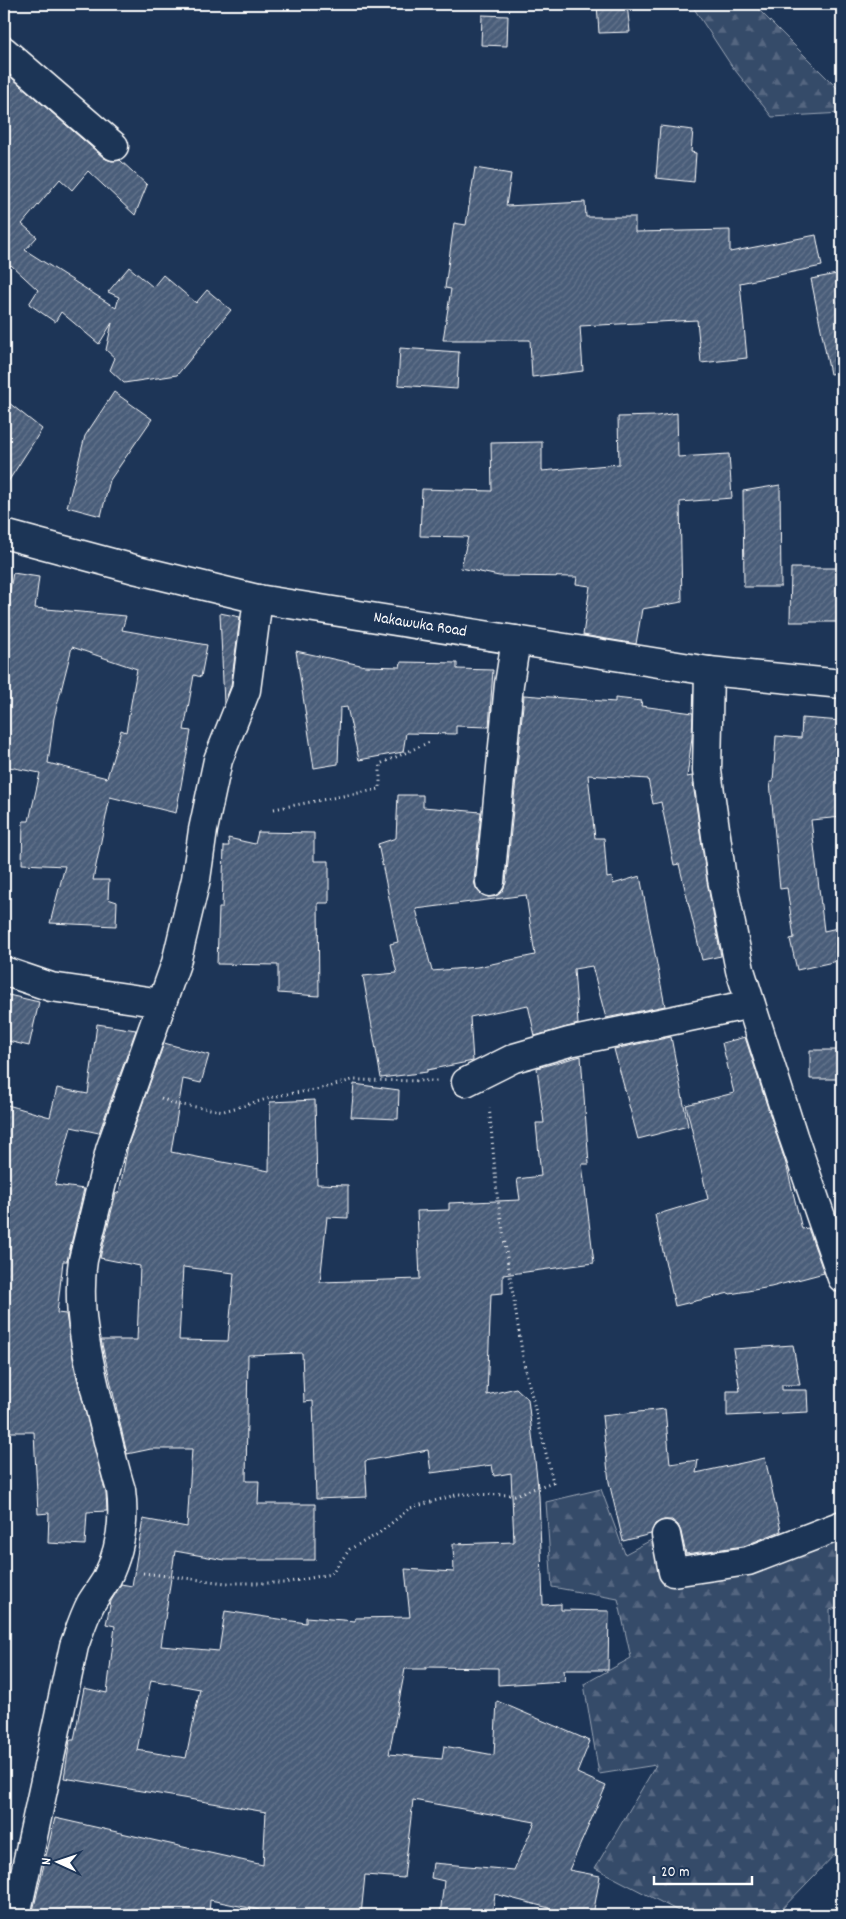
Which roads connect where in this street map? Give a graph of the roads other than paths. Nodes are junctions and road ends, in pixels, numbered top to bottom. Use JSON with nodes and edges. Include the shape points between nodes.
{"nodes":[{"id":1,"x":4,"y":52,"type":"edge"},
{"id":2,"x":114,"y":146,"type":"dead end"},
{"id":3,"x":4,"y":534,"type":"edge"},
{"id":4,"x":258,"y":599,"type":"junction"},
{"id":5,"x":516,"y":640,"type":"junction"},
{"id":6,"x":709,"y":671,"type":"junction"},
{"id":7,"x":842,"y":684,"type":"edge"},
{"id":8,"x":490,"y":882,"type":"dead end"},
{"id":9,"x":4,"y":971,"type":"edge"},
{"id":10,"x":162,"y":1003,"type":"junction"},
{"id":11,"x":751,"y":1004,"type":"junction"},
{"id":12,"x":466,"y":1082,"type":"road end"},
{"id":13,"x":842,"y":1278,"type":"edge"},
{"id":14,"x":842,"y":1525,"type":"edge"},
{"id":15,"x":666,"y":1535,"type":"dead end"},
{"id":16,"x":16,"y":1915,"type":"edge"}],
"edges":[{"from":1,"to":2,"type":"street"},
{"from":3,"to":4,"type":"street","name":"Nakawuka Road"},
{"from":4,"to":5,"type":"street","name":"Nakawuka Road"},
{"from":4,"to":10,"type":"street","via":[[246,690],[218,760],[194,888],[176,963]]},
{"from":5,"to":6,"type":"street","name":"Nakawuka Road"},
{"from":5,"to":8,"type":"street"},
{"from":6,"to":7,"type":"street","name":"Nakawuka Road"},
{"from":6,"to":11,"type":"street","via":[[707,771],[722,879],[740,970]]},
{"from":9,"to":10,"type":"street","via":[[50,987]]},
{"from":10,"to":16,"type":"street","via":[[106,1166],[80,1278],[84,1340],[120,1490],[122,1531],[110,1569],[74,1646]]},
{"from":11,"to":12,"type":"street","via":[[568,1042],[514,1058]]},
{"from":11,"to":13,"type":"street"},
{"from":14,"to":15,"type":"street","via":[[748,1561],[673,1572]]}]}
